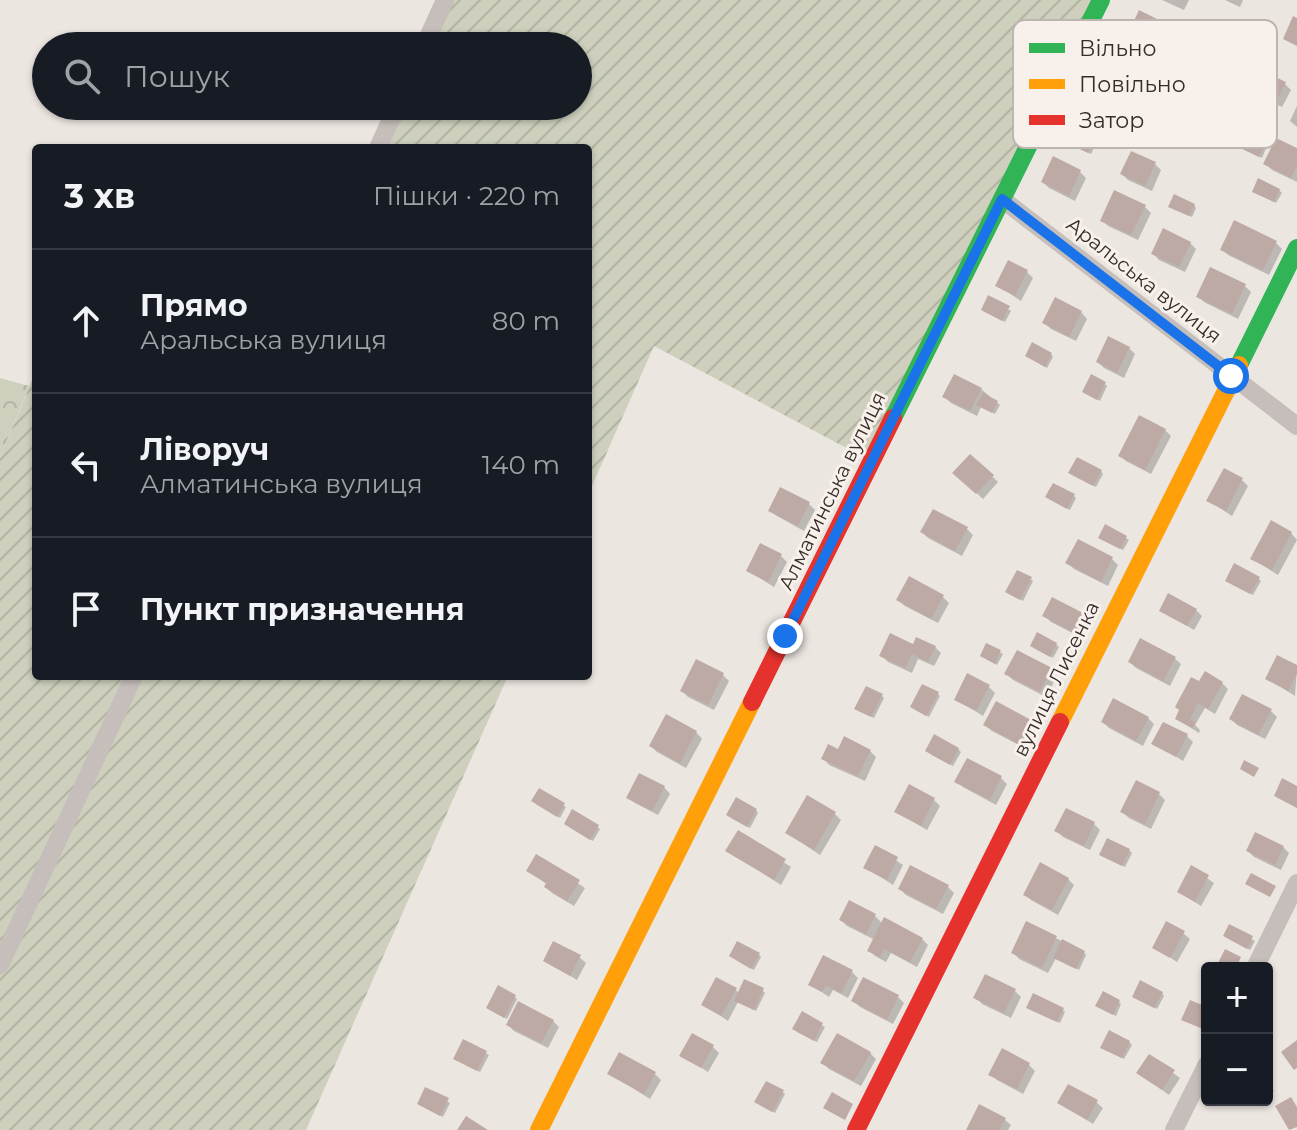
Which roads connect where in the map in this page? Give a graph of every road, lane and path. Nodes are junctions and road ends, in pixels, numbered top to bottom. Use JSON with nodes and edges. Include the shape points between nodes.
{"nodes":[{"id":1,"x":445,"y":0,"type":"edge"},
{"id":2,"x":1101,"y":0,"type":"edge"},
{"id":3,"x":1091,"y":20,"type":"edge"},
{"id":4,"x":430,"y":32,"type":"edge"},
{"id":5,"x":391,"y":120,"type":"edge"},
{"id":6,"x":380,"y":144,"type":"edge"},
{"id":7,"x":1027,"y":148,"type":"edge"},
{"id":8,"x":1002,"y":199,"type":"junction"},
{"id":9,"x":1297,"y":248,"type":"edge"},
{"id":10,"x":1231,"y":376,"type":"junction"},
{"id":11,"x":1297,"y":426,"type":"edge"},
{"id":12,"x":132,"y":680,"type":"edge"},
{"id":13,"x":1297,"y":883,"type":"edge"},
{"id":14,"x":1258,"y":962,"type":"edge"},
{"id":15,"x":0,"y":965,"type":"edge"},
{"id":16,"x":1201,"y":1076,"type":"edge"},
{"id":17,"x":539,"y":1130,"type":"edge"},
{"id":18,"x":856,"y":1130,"type":"edge"},
{"id":19,"x":1174,"y":1130,"type":"edge"}],
"edges":[{"from":1,"to":4,"type":"street"},
{"from":2,"to":3,"type":"street","name":"Алматинська вулиця"},
{"from":5,"to":6,"type":"street"},
{"from":7,"to":8,"type":"street","name":"Алматинська вулиця"},
{"from":8,"to":10,"type":"street","name":"Аральська вулиця"},
{"from":8,"to":17,"type":"street","name":"Алматинська вулиця"},
{"from":9,"to":10,"type":"street","name":"вулиця Лисенка"},
{"from":10,"to":11,"type":"street","name":"Аральська вулиця"},
{"from":10,"to":18,"type":"street","name":"вулиця Лисенка"},
{"from":12,"to":15,"type":"street"},
{"from":13,"to":14,"type":"street"},
{"from":16,"to":19,"type":"street"}]}
